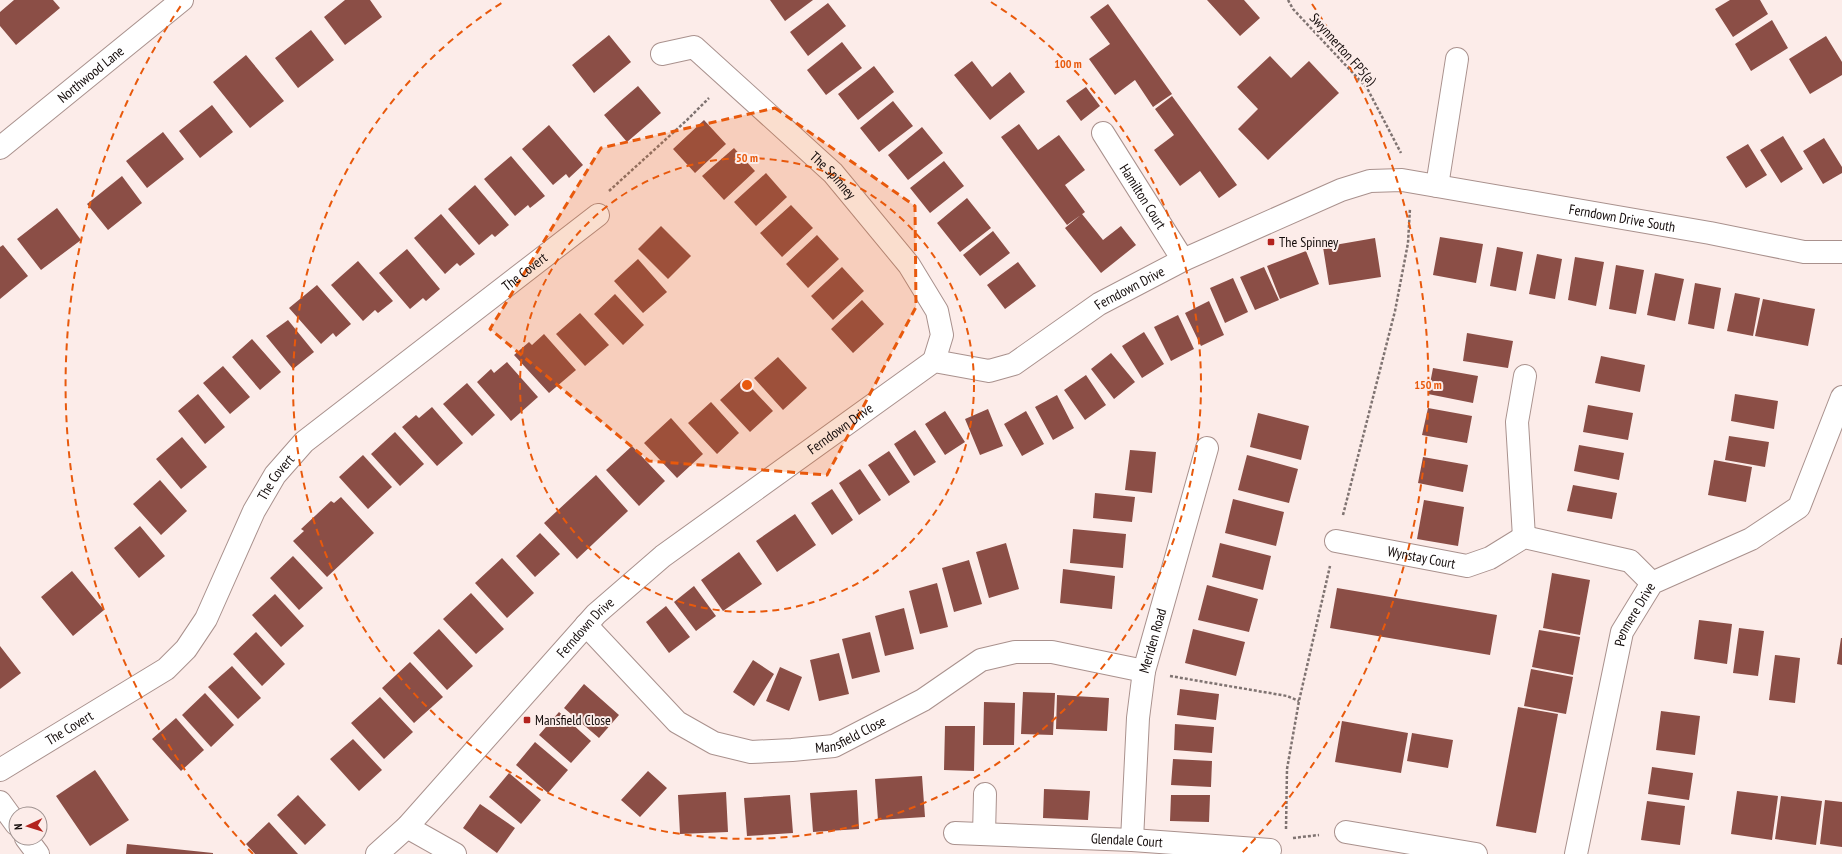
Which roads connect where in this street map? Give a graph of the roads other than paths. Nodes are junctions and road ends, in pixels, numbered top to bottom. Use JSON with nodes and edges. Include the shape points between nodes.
{"nodes":[{"id":1,"x":182,"y":0,"type":"edge"},
{"id":2,"x":662,"y":54,"type":"dead end"},
{"id":3,"x":1457,"y":60,"type":"dead end"},
{"id":4,"x":1103,"y":133,"type":"dead end"},
{"id":5,"x":0,"y":148,"type":"edge"},
{"id":6,"x":1402,"y":180,"type":"joint"},
{"id":7,"x":1437,"y":186,"type":"junction"},
{"id":8,"x":598,"y":215,"type":"road end"},
{"id":9,"x":1842,"y":252,"type":"edge"},
{"id":10,"x":1183,"y":260,"type":"junction"},
{"id":11,"x":934,"y":361,"type":"junction"},
{"id":12,"x":1526,"y":376,"type":"dead end"},
{"id":13,"x":1842,"y":397,"type":"edge"},
{"id":14,"x":1207,"y":448,"type":"dead end"},
{"id":15,"x":1524,"y":537,"type":"junction"},
{"id":16,"x":1336,"y":540,"type":"dead end"},
{"id":17,"x":1652,"y":584,"type":"junction"},
{"id":18,"x":586,"y":625,"type":"junction"},
{"id":19,"x":1144,"y":671,"type":"junction"},
{"id":20,"x":0,"y":770,"type":"edge"},
{"id":21,"x":985,"y":794,"type":"dead end"},
{"id":22,"x":0,"y":802,"type":"edge"},
{"id":23,"x":8,"y":813,"type":"edge"},
{"id":24,"x":406,"y":827,"type":"junction"},
{"id":25,"x":1346,"y":832,"type":"road end"},
{"id":26,"x":955,"y":833,"type":"dead end"},
{"id":27,"x":984,"y":834,"type":"junction"},
{"id":28,"x":1132,"y":840,"type":"junction"},
{"id":29,"x":1278,"y":844,"type":"road end"},
{"id":30,"x":377,"y":854,"type":"edge"},
{"id":31,"x":455,"y":854,"type":"edge"},
{"id":32,"x":1476,"y":854,"type":"edge"},
{"id":33,"x":1576,"y":854,"type":"edge"}],
"edges":[{"from":1,"to":5,"type":"street","name":"Northwood Lane"},
{"from":2,"to":11,"type":"street","name":"The Spinney","via":[[694,47],[833,173],[909,265],[937,311],[942,335]]},
{"from":3,"to":7,"type":"street"},
{"from":4,"to":10,"type":"street","name":"Hamilton Court"},
{"from":6,"to":7,"type":"street","name":"Ferndown Drive South"},
{"from":6,"to":10,"type":"street","name":"Ferndown Drive","via":[[1370,181],[1341,190]]},
{"from":7,"to":9,"type":"street","name":"Ferndown Drive South","via":[[1804,252]]},
{"from":8,"to":20,"type":"street","name":"The Covert","via":[[304,442],[275,475],[254,510],[206,619],[186,649],[166,669]]},
{"from":10,"to":11,"type":"street","name":"Ferndown Drive","via":[[1099,304],[1014,364],[989,371]]},
{"from":11,"to":18,"type":"street","name":"Ferndown Drive","via":[[663,556]]},
{"from":12,"to":15,"type":"street","via":[[1517,422]]},
{"from":13,"to":17,"type":"street","name":"Penmere Drive","via":[[1799,507],[1751,539]]},
{"from":14,"to":19,"type":"street","name":"Meriden Road"},
{"from":15,"to":16,"type":"street","name":"Wynstay Court","via":[[1490,558],[1467,566]]},
{"from":15,"to":17,"type":"street","via":[[1630,561]]},
{"from":17,"to":33,"type":"street","name":"Penmere Drive","via":[[1622,632]]},
{"from":18,"to":19,"type":"street","name":"Mansfield Close","via":[[677,722],[714,743],[751,752],[834,746],[923,700],[980,660],[1015,652],[1052,652]]},
{"from":18,"to":24,"type":"street","name":"Ferndown Drive"},
{"from":19,"to":28,"type":"street","name":"Meriden Road","via":[[1138,718]]},
{"from":21,"to":27,"type":"street"},
{"from":22,"to":23,"type":"street"},
{"from":24,"to":30,"type":"street","name":"Ferndown Drive"},
{"from":24,"to":31,"type":"street"},
{"from":25,"to":32,"type":"street"},
{"from":26,"to":27,"type":"street","name":"Glendale Court"},
{"from":27,"to":28,"type":"street","name":"Glendale Court"},
{"from":28,"to":29,"type":"street","name":"Glendale Court"}]}
